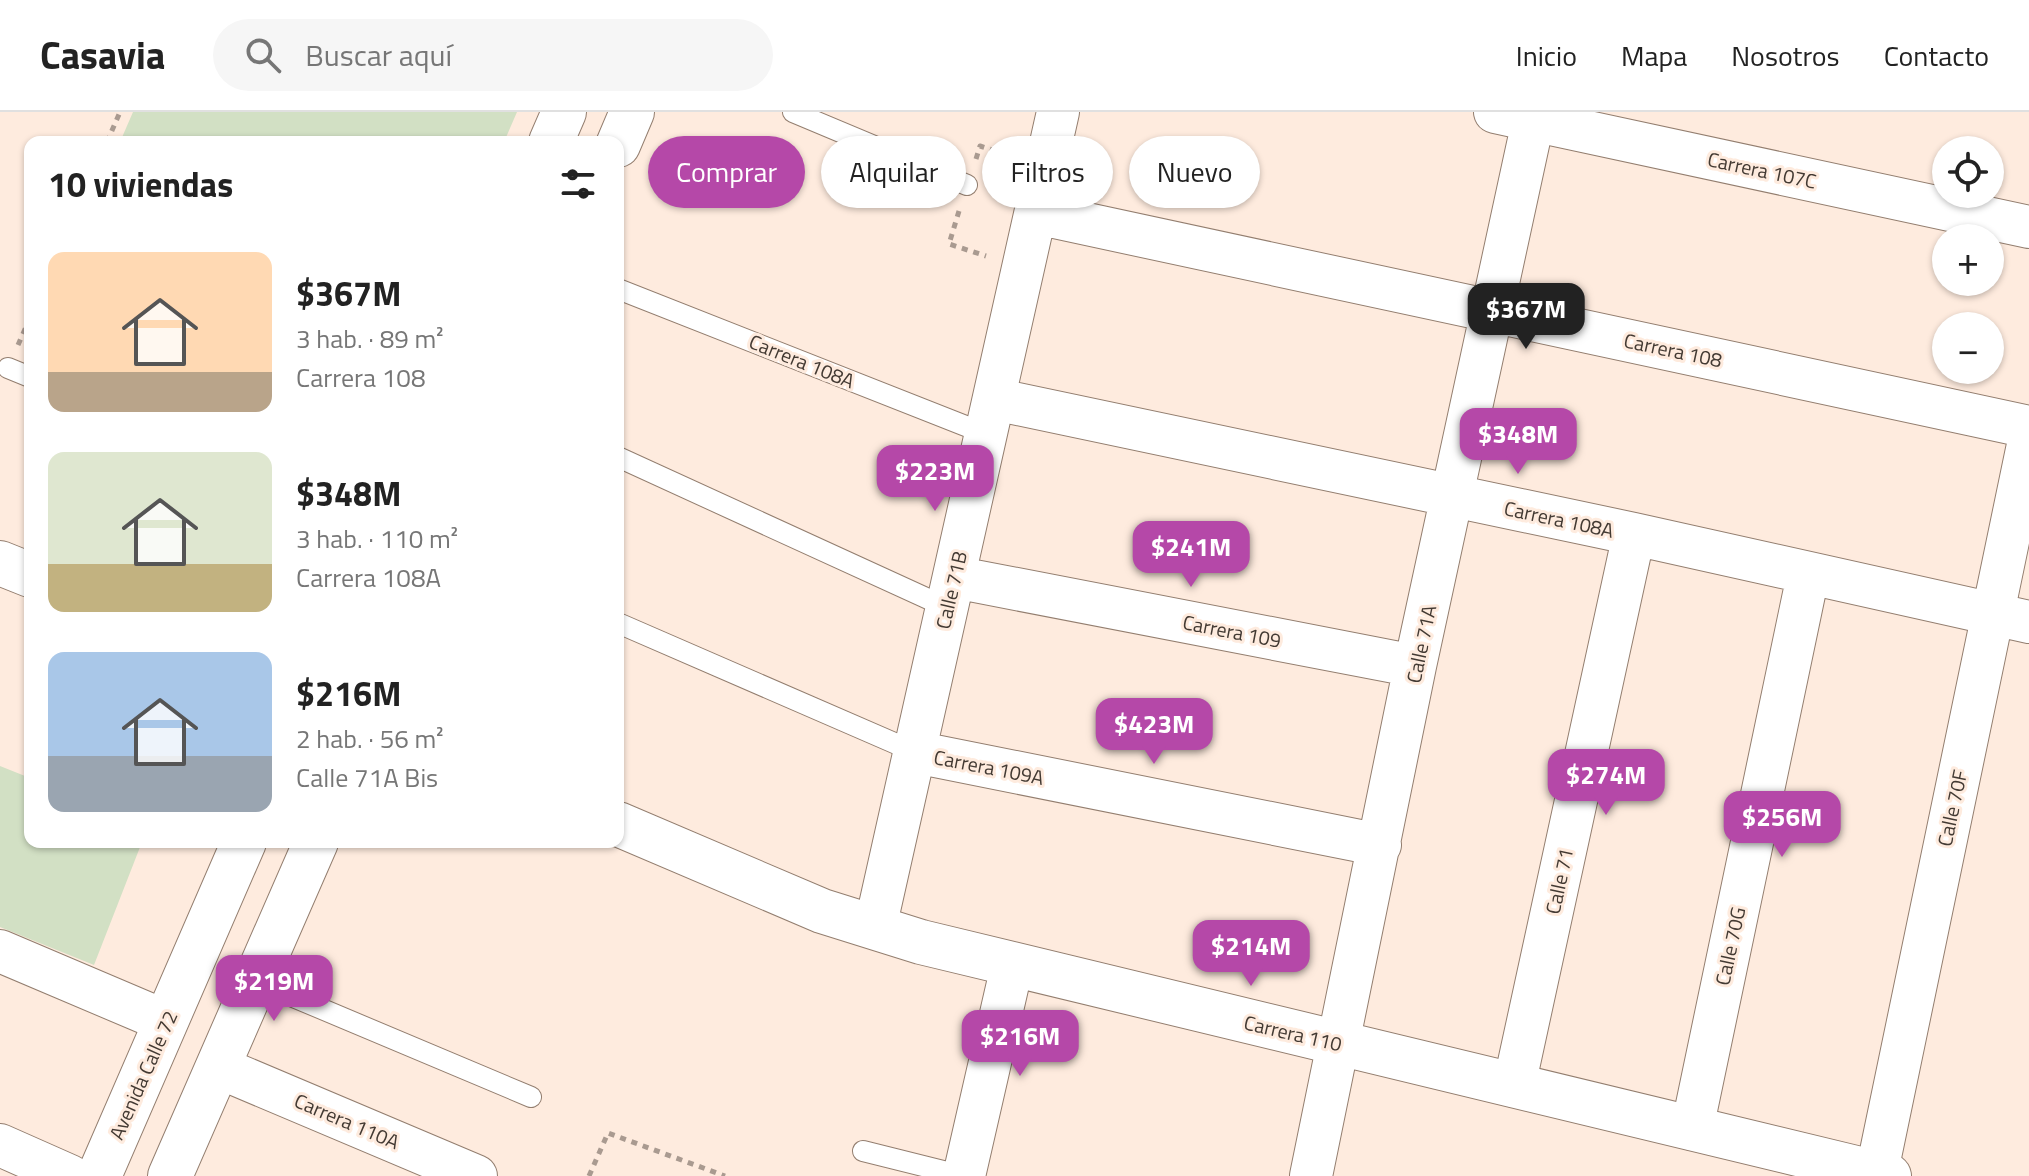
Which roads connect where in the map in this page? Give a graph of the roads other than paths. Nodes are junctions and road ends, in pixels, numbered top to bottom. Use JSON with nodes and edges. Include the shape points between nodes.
{"nodes":[{"id":1,"x":564,"y":112,"type":"edge"},
{"id":2,"x":632,"y":112,"type":"edge"},
{"id":3,"x":793,"y":112,"type":"edge"},
{"id":4,"x":1058,"y":112,"type":"edge"},
{"id":5,"x":1521,"y":115,"type":"edge"},
{"id":6,"x":554,"y":136,"type":"edge"},
{"id":7,"x":622,"y":136,"type":"edge"},
{"id":8,"x":967,"y":185,"type":"dead end"},
{"id":9,"x":1036,"y":213,"type":"junction"},
{"id":10,"x":2029,"y":227,"type":"edge"},
{"id":11,"x":624,"y":291,"type":"edge"},
{"id":12,"x":1493,"y":310,"type":"junction"},
{"id":13,"x":8,"y":368,"type":"dead end"},
{"id":14,"x":24,"y":375,"type":"edge"},
{"id":15,"x":990,"y":416,"type":"junction"},
{"id":16,"x":2029,"y":427,"type":"edge"},
{"id":17,"x":2029,"y":440,"type":"edge"},
{"id":18,"x":624,"y":459,"type":"edge"},
{"id":19,"x":1453,"y":497,"type":"junction"},
{"id":20,"x":1634,"y":534,"type":"junction"},
{"id":21,"x":0,"y":563,"type":"edge"},
{"id":22,"x":24,"y":573,"type":"edge"},
{"id":23,"x":1808,"y":575,"type":"junction"},
{"id":24,"x":951,"y":592,"type":"junction"},
{"id":25,"x":2010,"y":619,"type":"edge"},
{"id":26,"x":624,"y":626,"type":"edge"},
{"id":27,"x":1415,"y":666,"type":"junction"},
{"id":28,"x":915,"y":752,"type":"junction"},
{"id":29,"x":624,"y":827,"type":"edge"},
{"id":30,"x":1380,"y":845,"type":"junction"},
{"id":31,"x":241,"y":848,"type":"edge"},
{"id":32,"x":313,"y":848,"type":"edge"},
{"id":33,"x":875,"y":928,"type":"junction"},
{"id":34,"x":0,"y":951,"type":"edge"},
{"id":35,"x":1012,"y":966,"type":"junction"},
{"id":36,"x":256,"y":979,"type":"junction"},
{"id":37,"x":146,"y":1013,"type":"dead end"},
{"id":38,"x":1339,"y":1044,"type":"junction"},
{"id":39,"x":218,"y":1067,"type":"junction"},
{"id":40,"x":1514,"y":1086,"type":"junction"},
{"id":41,"x":531,"y":1097,"type":"dead end"},
{"id":42,"x":1692,"y":1129,"type":"junction"},
{"id":43,"x":0,"y":1145,"type":"edge"},
{"id":44,"x":863,"y":1151,"type":"dead end"},
{"id":45,"x":1880,"y":1175,"type":"edge"},
{"id":46,"x":70,"y":1176,"type":"edge"},
{"id":47,"x":99,"y":1176,"type":"edge"},
{"id":48,"x":170,"y":1176,"type":"edge"},
{"id":49,"x":476,"y":1176,"type":"edge"},
{"id":50,"x":963,"y":1176,"type":"edge"},
{"id":51,"x":1311,"y":1176,"type":"edge"}],
"edges":[{"from":1,"to":6,"type":"street"},
{"from":2,"to":7,"type":"street"},
{"from":3,"to":8,"type":"lane"},
{"from":4,"to":9,"type":"street","name":"Calle 71B"},
{"from":5,"to":10,"type":"street","name":"Carrera 107C"},
{"from":5,"to":12,"type":"street","name":"Calle 71A"},
{"from":9,"to":12,"type":"street","name":"Carrera 108"},
{"from":9,"to":15,"type":"street","name":"Calle 71B"},
{"from":11,"to":15,"type":"lane","name":"Carrera 108A"},
{"from":12,"to":16,"type":"street","name":"Carrera 108"},
{"from":12,"to":19,"type":"street","name":"Calle 71A"},
{"from":13,"to":14,"type":"lane"},
{"from":15,"to":19,"type":"street","name":"Carrera 108A"},
{"from":15,"to":24,"type":"street","name":"Calle 71B"},
{"from":17,"to":25,"type":"street","name":"Calle 70F"},
{"from":18,"to":24,"type":"lane","name":"Carrera 109"},
{"from":19,"to":20,"type":"street","name":"Carrera 108A"},
{"from":19,"to":27,"type":"street","name":"Calle 71A"},
{"from":20,"to":23,"type":"street","name":"Carrera 108A"},
{"from":20,"to":40,"type":"street","name":"Calle 71"},
{"from":21,"to":22,"type":"street"},
{"from":23,"to":25,"type":"street","name":"Carrera 108A"},
{"from":23,"to":42,"type":"street","name":"Calle 70G"},
{"from":24,"to":27,"type":"street","name":"Carrera 109"},
{"from":24,"to":28,"type":"street","name":"Calle 71B"},
{"from":25,"to":45,"type":"street","name":"Calle 70F"},
{"from":26,"to":28,"type":"lane","name":"Carrera 109A"},
{"from":27,"to":30,"type":"street","name":"Calle 71A"},
{"from":28,"to":30,"type":"street","name":"Carrera 109A"},
{"from":28,"to":33,"type":"street","name":"Calle 71B"},
{"from":29,"to":33,"type":"street","name":"Carrera 110","via":[[822,911]]},
{"from":30,"to":38,"type":"street","name":"Calle 71A"},
{"from":31,"to":47,"type":"street","name":"Avenida Calle 72"},
{"from":32,"to":36,"type":"street"},
{"from":33,"to":35,"type":"street","name":"Carrera 110"},
{"from":34,"to":37,"type":"street"},
{"from":35,"to":38,"type":"street","name":"Carrera 110"},
{"from":35,"to":50,"type":"street"},
{"from":36,"to":39,"type":"street"},
{"from":36,"to":41,"type":"lane"},
{"from":38,"to":40,"type":"street","name":"Carrera 110"},
{"from":38,"to":51,"type":"street","name":"Calle 71A"},
{"from":39,"to":48,"type":"street"},
{"from":39,"to":49,"type":"street","name":"Carrera 110A"},
{"from":40,"to":42,"type":"street","name":"Carrera 110"},
{"from":42,"to":45,"type":"street","name":"Carrera 110"},
{"from":43,"to":46,"type":"street"},
{"from":44,"to":50,"type":"lane"}]}
